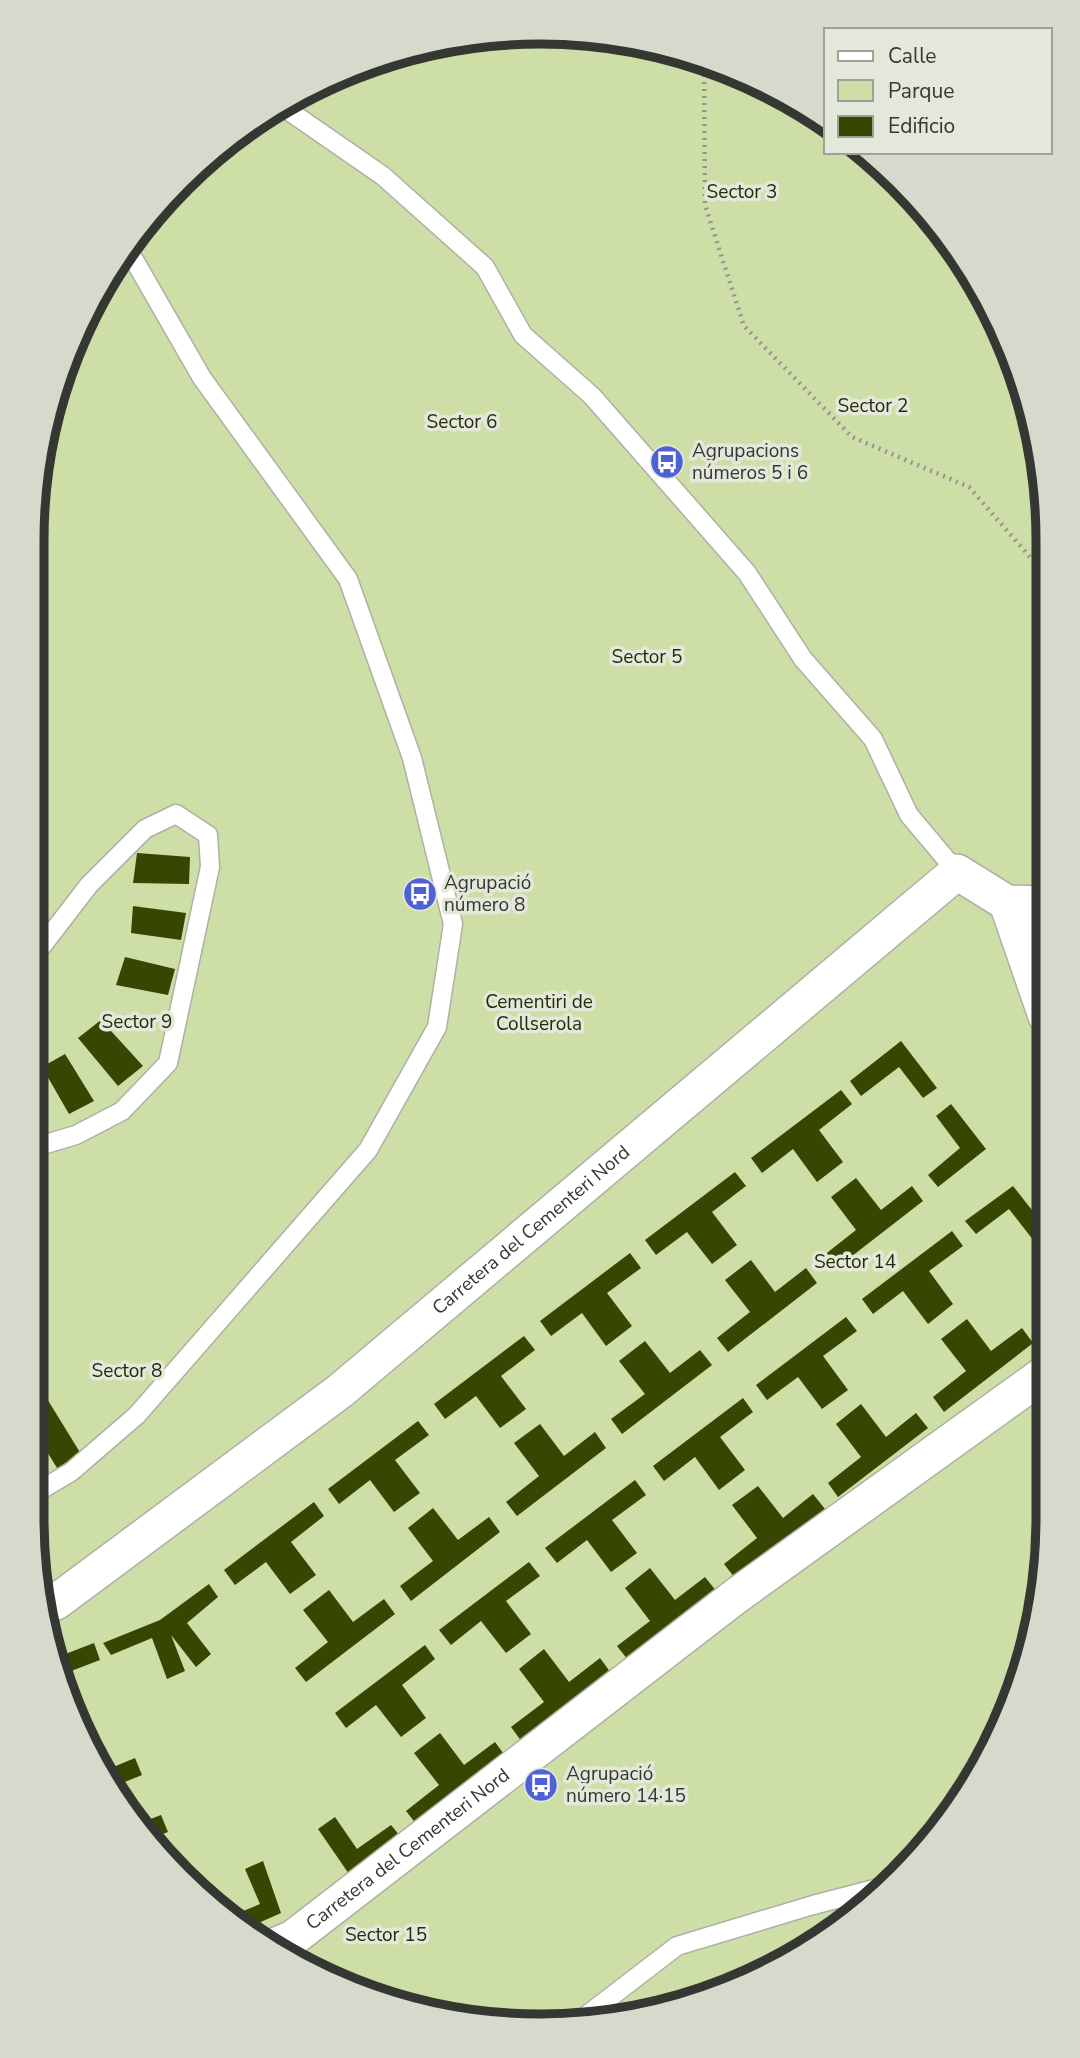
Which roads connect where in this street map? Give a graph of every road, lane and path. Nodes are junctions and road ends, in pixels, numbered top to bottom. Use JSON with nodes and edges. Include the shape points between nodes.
{"nodes":[{"id":1,"x":704,"y":72,"type":"edge"},
{"id":2,"x":290,"y":111,"type":"edge"},
{"id":3,"x":132,"y":257,"type":"edge"},
{"id":4,"x":1036,"y":564,"type":"edge"},
{"id":5,"x":957,"y":872,"type":"junction"},
{"id":6,"x":1007,"y":903,"type":"junction"},
{"id":7,"x":1036,"y":904,"type":"edge"},
{"id":8,"x":44,"y":943,"type":"edge"},
{"id":9,"x":1036,"y":987,"type":"edge"},
{"id":10,"x":44,"y":1144,"type":"edge"},
{"id":11,"x":1036,"y":1380,"type":"edge"},
{"id":12,"x":44,"y":1488,"type":"edge"},
{"id":13,"x":51,"y":1603,"type":"edge"},
{"id":14,"x":867,"y":1891,"type":"edge"},
{"id":15,"x":283,"y":1942,"type":"edge"},
{"id":16,"x":592,"y":2011,"type":"edge"}],
"edges":[{"from":1,"to":4,"type":"path","via":[[705,205],[744,326],[852,437],[970,486]]},
{"from":2,"to":5,"type":"lane","via":[[383,176],[485,267],[523,335],[592,396],[747,573],[803,659],[873,738],[909,815]]},
{"from":3,"to":12,"type":"lane","via":[[202,378],[348,579],[412,758],[453,924],[438,1027],[368,1150],[137,1415],[71,1472]]},
{"from":5,"to":6,"type":"street"},
{"from":5,"to":13,"type":"street","name":"Carretera del Cementeri Nord","via":[[340,1391]]},
{"from":6,"to":7,"type":"street"},
{"from":6,"to":9,"type":"street"},
{"from":8,"to":10,"type":"lane","via":[[89,885],[145,829],[176,814],[208,835],[210,867],[168,1063],[122,1111],[76,1135]]},
{"from":11,"to":15,"type":"street","name":"Carretera del Cementeri Nord","via":[[736,1596]]},
{"from":14,"to":16,"type":"lane","via":[[677,1946]]}]}
